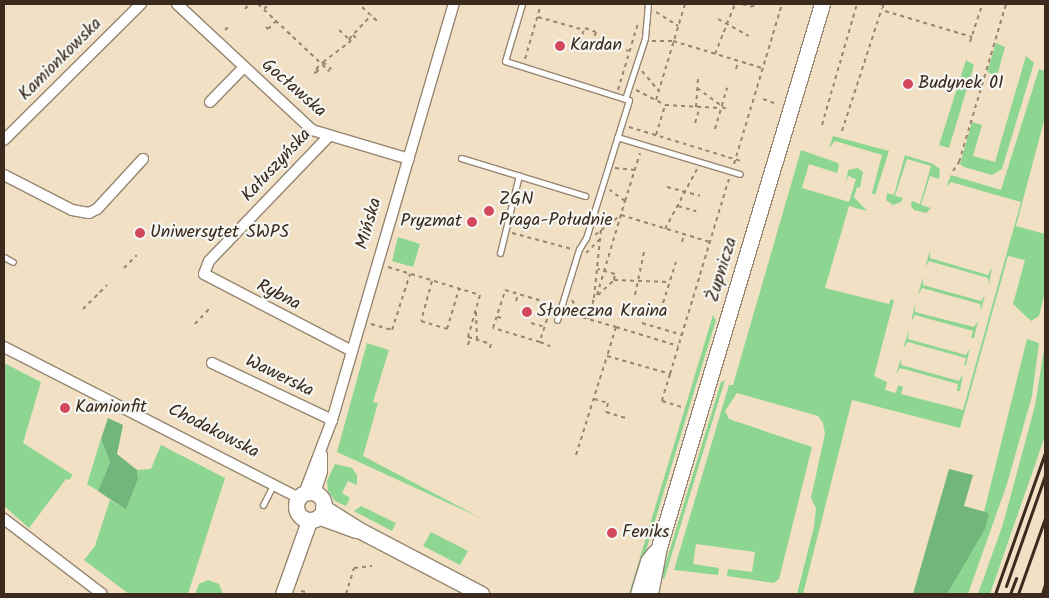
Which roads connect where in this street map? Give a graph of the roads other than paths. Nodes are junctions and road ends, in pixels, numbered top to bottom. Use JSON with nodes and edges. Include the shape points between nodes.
{"nodes":[{"id":1,"x":141,"y":4,"type":"edge"},
{"id":2,"x":178,"y":4,"type":"edge"},
{"id":3,"x":454,"y":4,"type":"edge"},
{"id":4,"x":522,"y":4,"type":"edge"},
{"id":5,"x":822,"y":4,"type":"edge"},
{"id":6,"x":648,"y":5,"type":"edge"},
{"id":7,"x":244,"y":67,"type":"junction"},
{"id":8,"x":626,"y":99,"type":"junction"},
{"id":9,"x":210,"y":102,"type":"dead end"},
{"id":10,"x":328,"y":136,"type":"junction"},
{"id":11,"x":618,"y":137,"type":"junction"},
{"id":12,"x":4,"y":140,"type":"edge"},
{"id":13,"x":143,"y":158,"type":"dead end"},
{"id":14,"x":461,"y":158,"type":"dead end"},
{"id":15,"x":409,"y":159,"type":"junction"},
{"id":16,"x":740,"y":174,"type":"dead end"},
{"id":17,"x":4,"y":175,"type":"edge"},
{"id":18,"x":519,"y":176,"type":"junction"},
{"id":19,"x":586,"y":196,"type":"dead end"},
{"id":20,"x":500,"y":253,"type":"dead end"},
{"id":21,"x":4,"y":257,"type":"edge"},
{"id":22,"x":13,"y":262,"type":"dead end"},
{"id":23,"x":209,"y":262,"type":"joint"},
{"id":24,"x":556,"y":320,"type":"dead end"},
{"id":25,"x":4,"y":347,"type":"edge"},
{"id":26,"x":352,"y":351,"type":"junction"},
{"id":27,"x":212,"y":363,"type":"dead end"},
{"id":28,"x":332,"y":420,"type":"junction"},
{"id":29,"x":274,"y":485,"type":"junction"},
{"id":30,"x":306,"y":494,"type":"junction"},
{"id":31,"x":263,"y":505,"type":"dead end"},
{"id":32,"x":313,"y":515,"type":"junction"},
{"id":33,"x":4,"y":520,"type":"edge"},
{"id":34,"x":659,"y":547,"type":"junction"},
{"id":35,"x":102,"y":594,"type":"edge"},
{"id":36,"x":283,"y":594,"type":"edge"},
{"id":37,"x":481,"y":594,"type":"edge"},
{"id":38,"x":638,"y":594,"type":"edge"},
{"id":39,"x":650,"y":594,"type":"edge"}],
"edges":[{"from":1,"to":12,"type":"street","name":"Kamionkowska"},
{"from":2,"to":7,"type":"street","name":"Gocławska"},
{"from":3,"to":15,"type":"street","name":"Mińska"},
{"from":4,"to":8,"type":"lane","via":[[505,61]]},
{"from":5,"to":34,"type":"street","name":"Żupnicza"},
{"from":6,"to":8,"type":"lane","via":[[645,38]]},
{"from":7,"to":9,"type":"street"},
{"from":7,"to":10,"type":"street","name":"Gocławska","via":[[305,125]]},
{"from":8,"to":11,"type":"lane","via":[[629,100]]},
{"from":10,"to":15,"type":"street","name":"Gocławska"},
{"from":10,"to":23,"type":"street","name":"Kałuszyńska"},
{"from":11,"to":16,"type":"lane"},
{"from":11,"to":24,"type":"lane"},
{"from":13,"to":17,"type":"street","via":[[97,209],[88,213],[72,210]]},
{"from":14,"to":18,"type":"lane"},
{"from":15,"to":26,"type":"street","name":"Mińska"},
{"from":18,"to":19,"type":"lane"},
{"from":18,"to":20,"type":"lane","via":[[506,218]]},
{"from":21,"to":22,"type":"lane"},
{"from":23,"to":26,"type":"street","name":"Rybna","via":[[203,271],[207,278]]},
{"from":25,"to":29,"type":"street","name":"Chodakowska"},
{"from":26,"to":28,"type":"street","name":"Mińska"},
{"from":27,"to":28,"type":"street","name":"Wawerska"},
{"from":28,"to":30,"type":"street","name":"Mińska"},
{"from":29,"to":30,"type":"street","name":"Chodakowska"},
{"from":29,"to":31,"type":"lane"},
{"from":30,"to":32,"type":"street"},
{"from":30,"to":32,"type":"street","via":[[296,506]]},
{"from":32,"to":36,"type":"street","via":[[293,540],[293,558]]},
{"from":32,"to":37,"type":"street","via":[[361,531]]},
{"from":33,"to":35,"type":"street"},
{"from":34,"to":38,"type":"street","name":"Żupnicza","via":[[648,561]]},
{"from":34,"to":39,"type":"street","name":"Żupnicza"}]}
